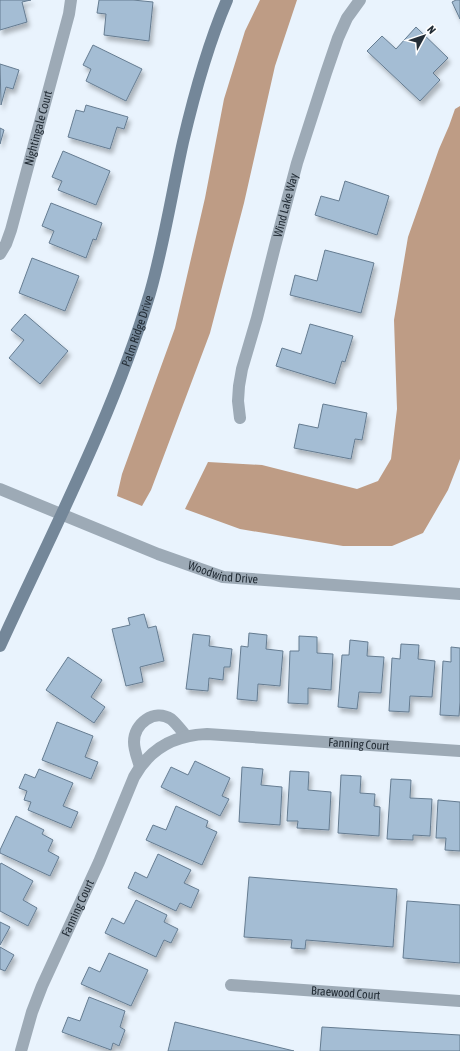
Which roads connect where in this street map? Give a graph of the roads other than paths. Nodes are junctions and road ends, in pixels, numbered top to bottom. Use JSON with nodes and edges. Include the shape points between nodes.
{"nodes":[{"id":1,"x":71,"y":0,"type":"edge"},
{"id":2,"x":227,"y":0,"type":"edge"},
{"id":3,"x":360,"y":0,"type":"edge"},
{"id":4,"x":0,"y":254,"type":"edge"},
{"id":5,"x":240,"y":418,"type":"dead end"},
{"id":6,"x":0,"y":489,"type":"edge"},
{"id":7,"x":62,"y":514,"type":"junction"},
{"id":8,"x":460,"y":594,"type":"edge"},
{"id":9,"x":0,"y":646,"type":"edge"},
{"id":10,"x":186,"y":736,"type":"junction"},
{"id":11,"x":460,"y":751,"type":"edge"},
{"id":12,"x":140,"y":767,"type":"junction"},
{"id":13,"x":231,"y":985,"type":"dead end"},
{"id":14,"x":460,"y":1001,"type":"edge"},
{"id":15,"x":21,"y":1051,"type":"edge"}],
"edges":[{"from":1,"to":4,"type":"street","name":"Nightingale Court","via":[[11,230]]},
{"from":2,"to":7,"type":"street","name":"Palm Ridge Drive","via":[[191,112],[150,291],[136,336],[112,403]]},
{"from":3,"to":5,"type":"street","name":"Wind Lake Way","via":[[346,18],[338,38],[297,163],[242,369],[238,401]]},
{"from":6,"to":7,"type":"street","name":"Woodwind Drive"},
{"from":7,"to":8,"type":"street","name":"Woodwind Drive","via":[[158,554],[223,577]]},
{"from":7,"to":9,"type":"street","name":"Palm Ridge Drive"},
{"from":10,"to":11,"type":"street","name":"Fanning Court","via":[[225,734]]},
{"from":10,"to":12,"type":"street","name":"Fanning Court","via":[[164,745]]},
{"from":10,"to":12,"type":"street","via":[[170,719],[156,715],[150,717],[136,731],[134,742]]},
{"from":12,"to":15,"type":"street","name":"Fanning Court","via":[[42,986]]},
{"from":13,"to":14,"type":"street","name":"Braewood Court"}]}
